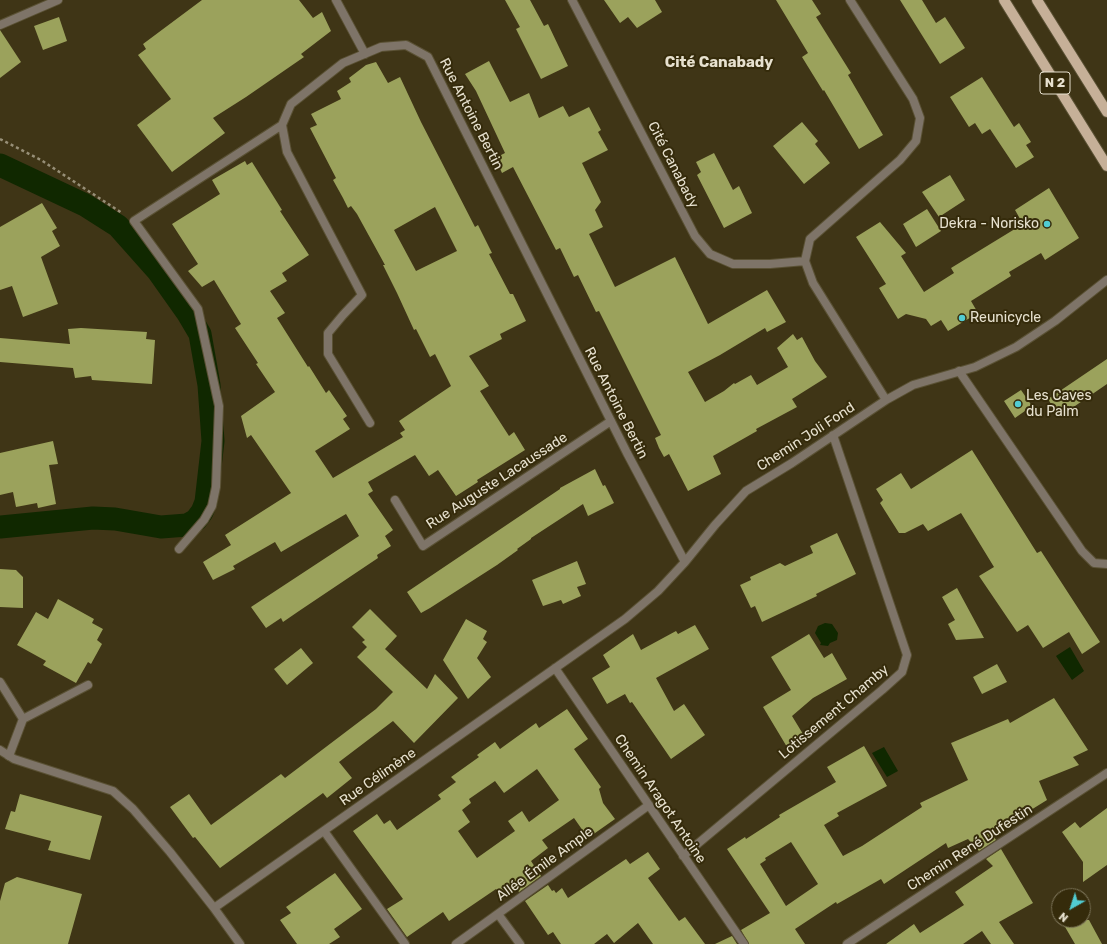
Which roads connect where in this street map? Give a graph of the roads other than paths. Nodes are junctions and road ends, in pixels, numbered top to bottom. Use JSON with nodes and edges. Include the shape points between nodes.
{"nodes":[{"id":1,"x":58,"y":0,"type":"edge"},
{"id":2,"x":336,"y":0,"type":"edge"},
{"id":3,"x":572,"y":0,"type":"edge"},
{"id":4,"x":850,"y":0,"type":"edge"},
{"id":5,"x":1004,"y":0,"type":"edge"},
{"id":6,"x":1037,"y":0,"type":"edge"},
{"id":7,"x":0,"y":24,"type":"edge"},
{"id":8,"x":365,"y":54,"type":"junction"},
{"id":9,"x":1107,"y":112,"type":"edge"},
{"id":10,"x":282,"y":125,"type":"junction"},
{"id":11,"x":1107,"y":166,"type":"edge"},
{"id":12,"x":804,"y":261,"type":"junction"},
{"id":13,"x":1107,"y":280,"type":"edge"},
{"id":14,"x":959,"y":371,"type":"junction"},
{"id":15,"x":886,"y":400,"type":"junction"},
{"id":16,"x":611,"y":422,"type":"junction"},
{"id":17,"x":370,"y":423,"type":"dead end"},
{"id":18,"x":833,"y":435,"type":"junction"},
{"id":19,"x":394,"y":500,"type":"dead end"},
{"id":20,"x":179,"y":549,"type":"dead end"},
{"id":21,"x":684,"y":562,"type":"junction"},
{"id":22,"x":1107,"y":564,"type":"edge"},
{"id":23,"x":555,"y":668,"type":"junction"},
{"id":24,"x":0,"y":682,"type":"edge"},
{"id":25,"x":88,"y":685,"type":"dead end"},
{"id":26,"x":23,"y":719,"type":"junction"},
{"id":27,"x":0,"y":750,"type":"edge"},
{"id":28,"x":9,"y":756,"type":"junction"},
{"id":29,"x":1107,"y":774,"type":"edge"},
{"id":30,"x":649,"y":806,"type":"junction"},
{"id":31,"x":324,"y":831,"type":"junction"},
{"id":32,"x":683,"y":856,"type":"junction"},
{"id":33,"x":214,"y":908,"type":"junction"},
{"id":34,"x":498,"y":914,"type":"junction"},
{"id":35,"x":240,"y":944,"type":"edge"},
{"id":36,"x":405,"y":944,"type":"edge"},
{"id":37,"x":456,"y":944,"type":"edge"},
{"id":38,"x":520,"y":944,"type":"edge"},
{"id":39,"x":744,"y":944,"type":"edge"},
{"id":40,"x":847,"y":944,"type":"edge"}],
"edges":[{"from":1,"to":7,"type":"street"},
{"from":2,"to":8,"type":"street"},
{"from":3,"to":12,"type":"street","name":"Cité Canabady","via":[[694,236],[710,254],[734,264]]},
{"from":4,"to":12,"type":"street","via":[[913,99],[920,118],[916,141],[900,160],[810,239]]},
{"from":5,"to":11,"type":"main road","number":"N 2"},
{"from":6,"to":9,"type":"main road","number":"N 2"},
{"from":8,"to":10,"type":"street","name":"Rue Antoine Bertin","via":[[343,63],[292,104]]},
{"from":8,"to":16,"type":"street","name":"Rue Antoine Bertin","via":[[381,47],[406,45],[428,57]]},
{"from":10,"to":17,"type":"street","via":[[287,152],[362,295],[328,333],[328,354]]},
{"from":10,"to":20,"type":"street","via":[[134,221],[198,309],[219,406],[216,487],[212,506],[204,520]]},
{"from":12,"to":15,"type":"street","via":[[813,283]]},
{"from":13,"to":14,"type":"street","name":"Chemin Joli Fond","via":[[1055,321],[1016,347],[975,367]]},
{"from":14,"to":15,"type":"street","name":"Chemin Joli Fond","via":[[913,385]]},
{"from":14,"to":22,"type":"street","via":[[1082,551],[1094,564]]},
{"from":15,"to":18,"type":"street","name":"Chemin Joli Fond"},
{"from":16,"to":19,"type":"street","name":"Rue Auguste Lacaussade","via":[[423,546]]},
{"from":16,"to":21,"type":"street","name":"Rue Antoine Bertin"},
{"from":18,"to":21,"type":"street","name":"Chemin Joli Fond","via":[[746,491]]},
{"from":18,"to":32,"type":"street","name":"Lotissement Chamby","via":[[907,655],[902,672]]},
{"from":21,"to":23,"type":"street","name":"Chemin Joli Fond","via":[[658,591],[625,619]]},
{"from":23,"to":30,"type":"street","name":"Chemin Aragot Antoine"},
{"from":23,"to":31,"type":"street","name":"Rue Célimène"},
{"from":24,"to":26,"type":"street"},
{"from":25,"to":26,"type":"street"},
{"from":26,"to":28,"type":"street"},
{"from":27,"to":28,"type":"street"},
{"from":28,"to":33,"type":"street","via":[[113,791],[133,809]]},
{"from":29,"to":40,"type":"street","name":"Chemin René Dufestin"},
{"from":30,"to":32,"type":"street","name":"Chemin Aragot Antoine"},
{"from":30,"to":34,"type":"street","name":"Allée Émile Ample"},
{"from":31,"to":33,"type":"street","name":"Rue Célimène"},
{"from":31,"to":36,"type":"street"},
{"from":32,"to":39,"type":"street","name":"Chemin Aragot Antoine"},
{"from":33,"to":35,"type":"street"},
{"from":34,"to":37,"type":"street","name":"Allée Émile Ample"},
{"from":34,"to":38,"type":"street"}]}
